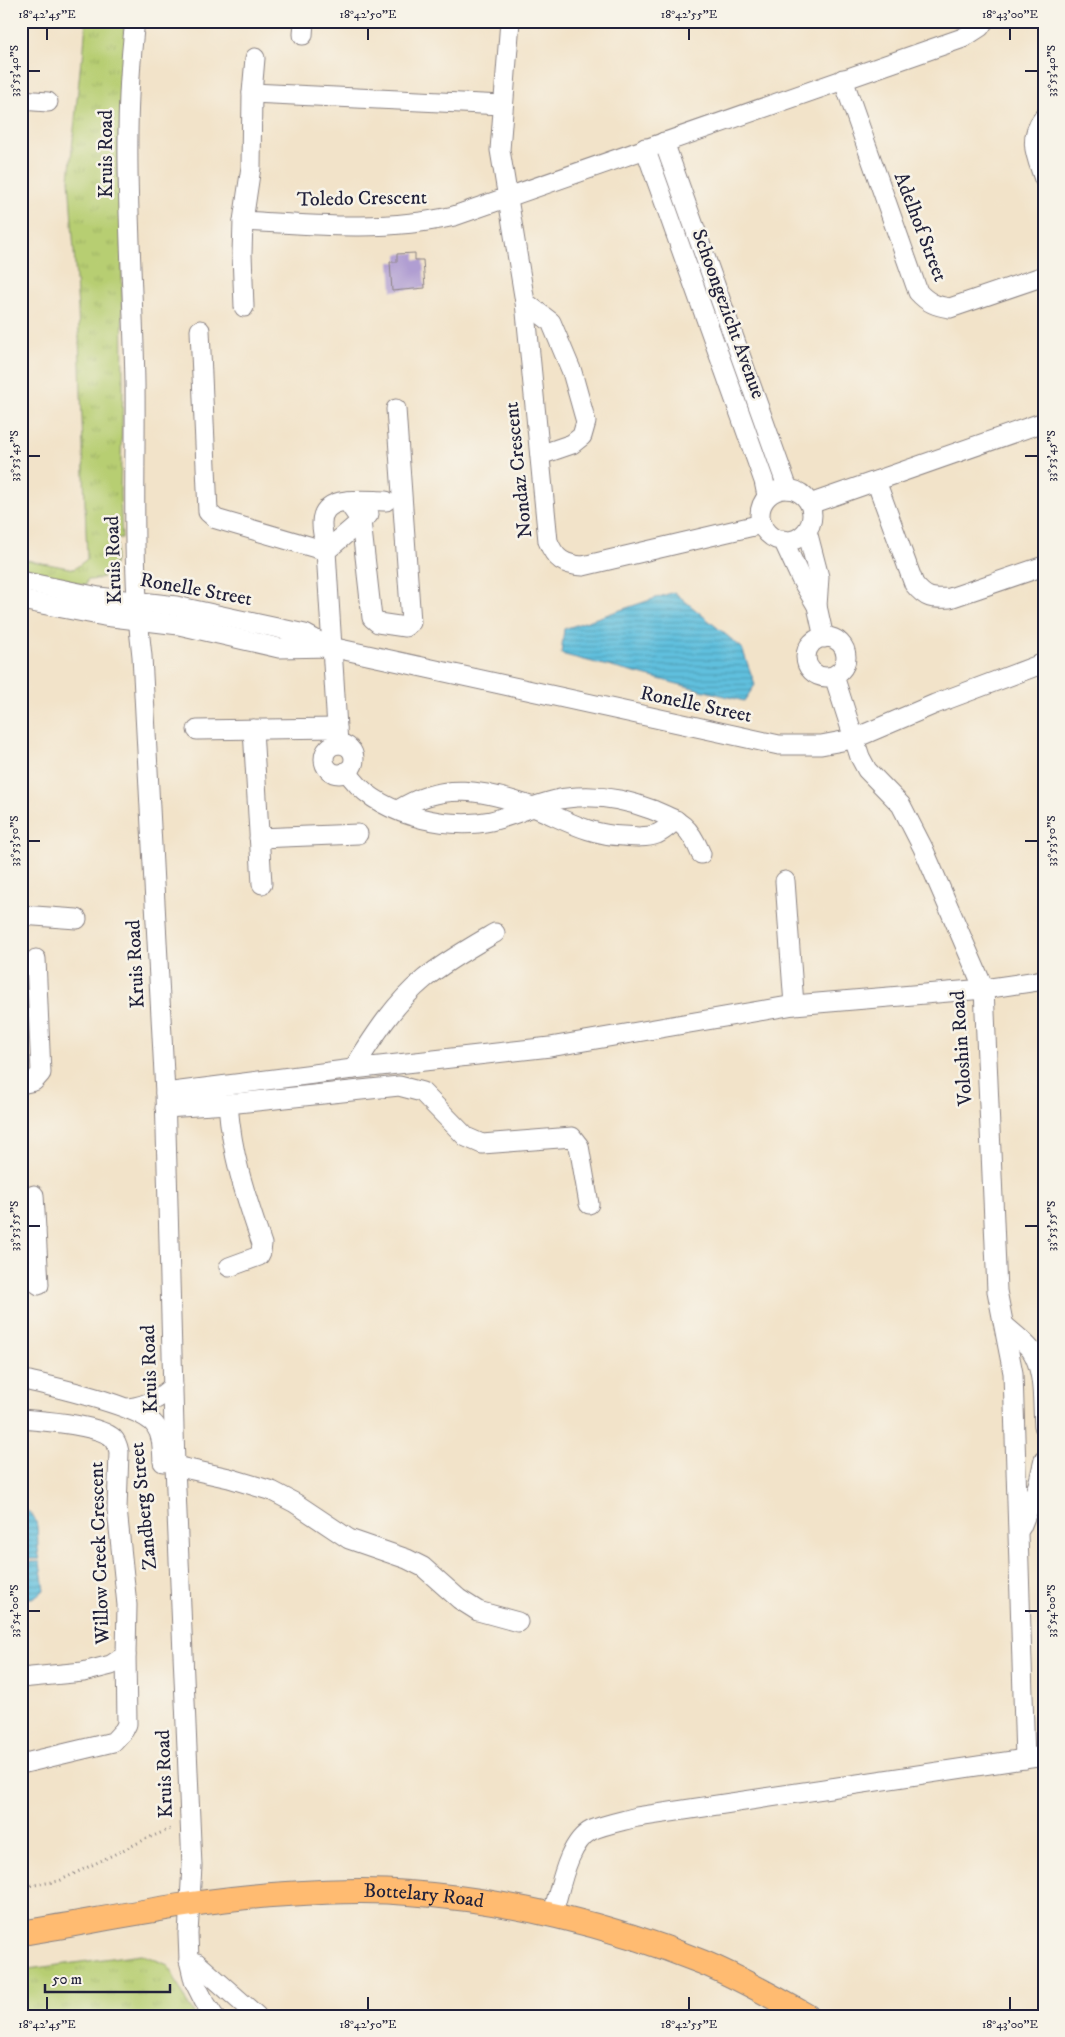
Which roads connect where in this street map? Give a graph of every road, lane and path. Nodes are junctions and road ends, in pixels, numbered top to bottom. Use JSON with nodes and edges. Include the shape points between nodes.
{"nodes":[{"id":1,"x":135,"y":21,"type":"edge"},
{"id":2,"x":510,"y":21,"type":"edge"},
{"id":3,"x":984,"y":21,"type":"edge"},
{"id":4,"x":256,"y":58,"type":"dead end"},
{"id":5,"x":843,"y":79,"type":"junction"},
{"id":6,"x":252,"y":93,"type":"junction"},
{"id":7,"x":21,"y":100,"type":"edge"},
{"id":8,"x":48,"y":102,"type":"dead end"},
{"id":9,"x":503,"y":105,"type":"junction"},
{"id":10,"x":1044,"y":117,"type":"edge"},
{"id":11,"x":664,"y":142,"type":"junction"},
{"id":12,"x":645,"y":148,"type":"junction"},
{"id":13,"x":1044,"y":179,"type":"edge"},
{"id":14,"x":509,"y":196,"type":"junction"},
{"id":15,"x":243,"y":221,"type":"junction"},
{"id":16,"x":1044,"y":276,"type":"edge"},
{"id":17,"x":525,"y":302,"type":"junction"},
{"id":18,"x":244,"y":307,"type":"dead end"},
{"id":19,"x":200,"y":330,"type":"dead end"},
{"id":20,"x":396,"y":409,"type":"dead end"},
{"id":21,"x":1044,"y":422,"type":"edge"},
{"id":22,"x":540,"y":455,"type":"junction"},
{"id":23,"x":876,"y":481,"type":"junction"},
{"id":24,"x":788,"y":489,"type":"junction"},
{"id":25,"x":767,"y":496,"type":"junction"},
{"id":26,"x":395,"y":500,"type":"junction"},
{"id":27,"x":346,"y":501,"type":"junction"},
{"id":28,"x":810,"y":504,"type":"junction"},
{"id":29,"x":361,"y":521,"type":"junction"},
{"id":30,"x":762,"y":524,"type":"junction"},
{"id":31,"x":807,"y":531,"type":"junction"},
{"id":32,"x":783,"y":540,"type":"junction"},
{"id":33,"x":326,"y":551,"type":"junction"},
{"id":34,"x":1044,"y":566,"type":"edge"},
{"id":35,"x":21,"y":581,"type":"edge"},
{"id":36,"x":21,"y":600,"type":"edge"},
{"id":37,"x":138,"y":602,"type":"junction"},
{"id":38,"x":817,"y":606,"type":"junction"},
{"id":39,"x":138,"y":620,"type":"junction"},
{"id":40,"x":824,"y":638,"type":"junction"},
{"id":41,"x":331,"y":648,"type":"junction"},
{"id":42,"x":1044,"y":663,"type":"edge"},
{"id":43,"x":834,"y":676,"type":"junction"},
{"id":44,"x":253,"y":729,"type":"junction"},
{"id":45,"x":196,"y":730,"type":"dead end"},
{"id":46,"x":338,"y":736,"type":"junction"},
{"id":47,"x":853,"y":739,"type":"junction"},
{"id":48,"x":533,"y":807,"type":"junction"},
{"id":49,"x":398,"y":810,"type":"junction"},
{"id":50,"x":676,"y":820,"type":"junction"},
{"id":51,"x":358,"y":834,"type":"dead end"},
{"id":52,"x":259,"y":838,"type":"junction"},
{"id":53,"x":701,"y":854,"type":"dead end"},
{"id":54,"x":785,"y":881,"type":"dead end"},
{"id":55,"x":262,"y":884,"type":"dead end"},
{"id":56,"x":21,"y":915,"type":"edge"},
{"id":57,"x":77,"y":919,"type":"dead end"},
{"id":58,"x":495,"y":933,"type":"dead end"},
{"id":59,"x":36,"y":959,"type":"dead end"},
{"id":60,"x":1044,"y":980,"type":"edge"},
{"id":61,"x":984,"y":989,"type":"junction"},
{"id":62,"x":794,"y":1005,"type":"junction"},
{"id":63,"x":352,"y":1069,"type":"junction"},
{"id":64,"x":21,"y":1084,"type":"edge"},
{"id":65,"x":165,"y":1101,"type":"junction"},
{"id":66,"x":228,"y":1104,"type":"junction"},
{"id":67,"x":34,"y":1195,"type":"dead end"},
{"id":68,"x":588,"y":1204,"type":"dead end"},
{"id":69,"x":29,"y":1228,"type":"edge"},
{"id":70,"x":229,"y":1268,"type":"dead end"},
{"id":71,"x":39,"y":1286,"type":"dead end"},
{"id":72,"x":1005,"y":1326,"type":"junction"},
{"id":73,"x":21,"y":1379,"type":"edge"},
{"id":74,"x":173,"y":1386,"type":"junction"},
{"id":75,"x":129,"y":1408,"type":"junction"},
{"id":76,"x":21,"y":1419,"type":"edge"},
{"id":77,"x":1044,"y":1426,"type":"edge"},
{"id":78,"x":1044,"y":1460,"type":"edge"},
{"id":79,"x":174,"y":1466,"type":"junction"},
{"id":80,"x":1018,"y":1532,"type":"junction"},
{"id":81,"x":181,"y":1614,"type":"junction"},
{"id":82,"x":518,"y":1622,"type":"dead end"},
{"id":83,"x":126,"y":1655,"type":"junction"},
{"id":84,"x":21,"y":1678,"type":"edge"},
{"id":85,"x":1035,"y":1758,"type":"edge"},
{"id":86,"x":21,"y":1764,"type":"edge"},
{"id":87,"x":190,"y":1821,"type":"junction"},
{"id":88,"x":21,"y":1887,"type":"edge"},
{"id":89,"x":190,"y":1906,"type":"junction"},
{"id":90,"x":552,"y":1916,"type":"junction"},
{"id":91,"x":21,"y":1932,"type":"edge"},
{"id":92,"x":189,"y":1960,"type":"junction"},
{"id":93,"x":214,"y":2016,"type":"edge"},
{"id":94,"x":257,"y":2016,"type":"edge"},
{"id":95,"x":807,"y":2016,"type":"edge"}],
"edges":[{"from":1,"to":37,"type":"street","name":"Kruis Road","via":[[127,147]]},
{"from":2,"to":9,"type":"street"},
{"from":3,"to":5,"type":"street","via":[[963,38]]},
{"from":4,"to":6,"type":"street"},
{"from":5,"to":11,"type":"street"},
{"from":5,"to":16,"type":"street","name":"Adelhof Street","via":[[918,292],[926,301],[950,308]]},
{"from":6,"to":9,"type":"street"},
{"from":6,"to":15,"type":"street","via":[[251,167]]},
{"from":7,"to":8,"type":"street"},
{"from":9,"to":14,"type":"street","via":[[500,150]]},
{"from":10,"to":13,"type":"street","via":[[1037,126],[1033,142]]},
{"from":11,"to":12,"type":"street"},
{"from":11,"to":24,"type":"street","name":"Schoongezicht Avenue"},
{"from":12,"to":14,"type":"street"},
{"from":12,"to":25,"type":"street","name":"Schoongezicht Avenue"},
{"from":14,"to":15,"type":"street","name":"Toledo Crescent","via":[[432,221],[381,225]]},
{"from":14,"to":17,"type":"street","name":"Nondaz Crescent"},
{"from":15,"to":18,"type":"street"},
{"from":17,"to":22,"type":"street","name":"Nondaz Crescent"},
{"from":17,"to":22,"type":"street","via":[[551,322],[572,372],[586,422],[582,436],[572,444]]},
{"from":19,"to":33,"type":"street","via":[[210,515]]},
{"from":20,"to":26,"type":"street"},
{"from":21,"to":23,"type":"street"},
{"from":22,"to":30,"type":"street","name":"Nondaz Crescent","via":[[548,541],[559,560],[572,565],[583,566]]},
{"from":23,"to":28,"type":"street"},
{"from":23,"to":34,"type":"street","via":[[914,584],[923,595],[936,599],[950,598]]},
{"from":24,"to":25,"type":"street"},
{"from":24,"to":28,"type":"street","via":[[799,492]]},
{"from":25,"to":30,"type":"street","via":[[760,512]]},
{"from":26,"to":27,"type":"street"},
{"from":26,"to":29,"type":"street"},
{"from":26,"to":29,"type":"street","via":[[411,622],[404,627],[378,623],[372,618]]},
{"from":27,"to":29,"type":"street"},
{"from":27,"to":33,"type":"street","via":[[330,505],[323,516]]},
{"from":28,"to":31,"type":"street","via":[[812,520]]},
{"from":29,"to":33,"type":"street"},
{"from":30,"to":32,"type":"street","via":[[770,536]]},
{"from":31,"to":32,"type":"street","via":[[796,539]]},
{"from":31,"to":38,"type":"street","via":[[819,577]]},
{"from":32,"to":38,"type":"street"},
{"from":33,"to":41,"type":"street"},
{"from":35,"to":37,"type":"street","name":"Ronelle Street"},
{"from":36,"to":39,"type":"street","name":"Ronelle Street"},
{"from":37,"to":39,"type":"street","name":"Kruis Road"},
{"from":37,"to":41,"type":"street","name":"Ronelle Street","via":[[176,606],[305,634]]},
{"from":38,"to":40,"type":"street"},
{"from":39,"to":41,"type":"street","name":"Ronelle Street","via":[[179,625],[279,648]]},
{"from":39,"to":65,"type":"street","name":"Kruis Road"},
{"from":40,"to":43,"type":"street","via":[[839,642],[846,653],[844,667]]},
{"from":40,"to":43,"type":"street","via":[[809,648],[808,666],[816,675]]},
{"from":41,"to":46,"type":"street"},
{"from":41,"to":47,"type":"street","name":"Ronelle Street","via":[[758,742],[801,746]]},
{"from":42,"to":47,"type":"street","name":"Ronelle Street"},
{"from":43,"to":47,"type":"street"},
{"from":44,"to":45,"type":"street"},
{"from":44,"to":46,"type":"street"},
{"from":44,"to":52,"type":"street"},
{"from":46,"to":49,"type":"street","via":[[353,754],[353,764],[348,771],[354,782],[378,802]]},
{"from":47,"to":61,"type":"street","name":"Voloshin Road","via":[[868,770],[901,805]]},
{"from":48,"to":49,"type":"street","via":[[489,821],[464,823],[427,819]]},
{"from":48,"to":49,"type":"street","via":[[478,792],[455,790],[423,796]]},
{"from":48,"to":50,"type":"street","via":[[554,800],[595,796],[618,798]]},
{"from":48,"to":50,"type":"street","via":[[582,829],[613,836],[650,836],[660,833]]},
{"from":50,"to":53,"type":"street","via":[[693,835]]},
{"from":51,"to":52,"type":"street"},
{"from":52,"to":55,"type":"street"},
{"from":54,"to":62,"type":"street"},
{"from":56,"to":57,"type":"street"},
{"from":58,"to":63,"type":"street","via":[[444,964],[412,990],[382,1024]]},
{"from":59,"to":64,"type":"street","via":[[41,1073],[34,1082]]},
{"from":60,"to":61,"type":"street"},
{"from":61,"to":62,"type":"street"},
{"from":61,"to":72,"type":"street","name":"Voloshin Road","via":[[997,1291]]},
{"from":62,"to":63,"type":"street","via":[[550,1047]]},
{"from":63,"to":65,"type":"street"},
{"from":65,"to":66,"type":"street"},
{"from":65,"to":74,"type":"street","name":"Kruis Road"},
{"from":66,"to":68,"type":"street","via":[[398,1086],[415,1090],[422,1092],[473,1142],[494,1144],[572,1137],[579,1146]]},
{"from":66,"to":70,"type":"street","via":[[238,1174],[262,1244],[259,1256]]},
{"from":67,"to":69,"type":"street"},
{"from":69,"to":71,"type":"street"},
{"from":72,"to":77,"type":"street","via":[[1036,1359]]},
{"from":72,"to":80,"type":"street","name":"Voloshin Road","via":[[1013,1373]]},
{"from":73,"to":75,"type":"street","name":"Zandberg Street"},
{"from":74,"to":75,"type":"street","name":"Zandberg Street","via":[[157,1400]]},
{"from":74,"to":79,"type":"street","name":"Kruis Road"},
{"from":75,"to":81,"type":"street","name":"Zandberg Street","via":[[151,1420],[161,1438],[168,1534]]},
{"from":76,"to":83,"type":"street","name":"Willow Creek Crescent","via":[[97,1430],[117,1443],[118,1517],[127,1604]]},
{"from":78,"to":80,"type":"street","via":[[1038,1485]]},
{"from":79,"to":81,"type":"street","name":"Kruis Road"},
{"from":79,"to":82,"type":"street","via":[[272,1491],[349,1539],[423,1567],[478,1611]]},
{"from":80,"to":85,"type":"street","name":"Voloshin Road"},
{"from":81,"to":87,"type":"street","name":"Kruis Road"},
{"from":83,"to":84,"type":"street","name":"Willow Creek Crescent","via":[[111,1665],[83,1672]]},
{"from":83,"to":86,"type":"street","via":[[127,1724],[120,1736],[113,1742]]},
{"from":85,"to":90,"type":"street","via":[[637,1817],[592,1830],[571,1852]]},
{"from":87,"to":88,"type":"path","via":[[58,1881]]},
{"from":87,"to":89,"type":"street","name":"Kruis Road"},
{"from":89,"to":90,"type":"main road","name":"Bottelary Road","via":[[286,1894],[408,1892]]},
{"from":89,"to":91,"type":"main road","name":"Bottelary Road"},
{"from":89,"to":92,"type":"street","name":"Kruis Road"},
{"from":90,"to":95,"type":"main road","name":"Bottelary Road","via":[[646,1941],[702,1962]]},
{"from":92,"to":93,"type":"street","name":"Kruis Road","via":[[194,1981]]},
{"from":92,"to":94,"type":"street","via":[[197,1963]]}]}
